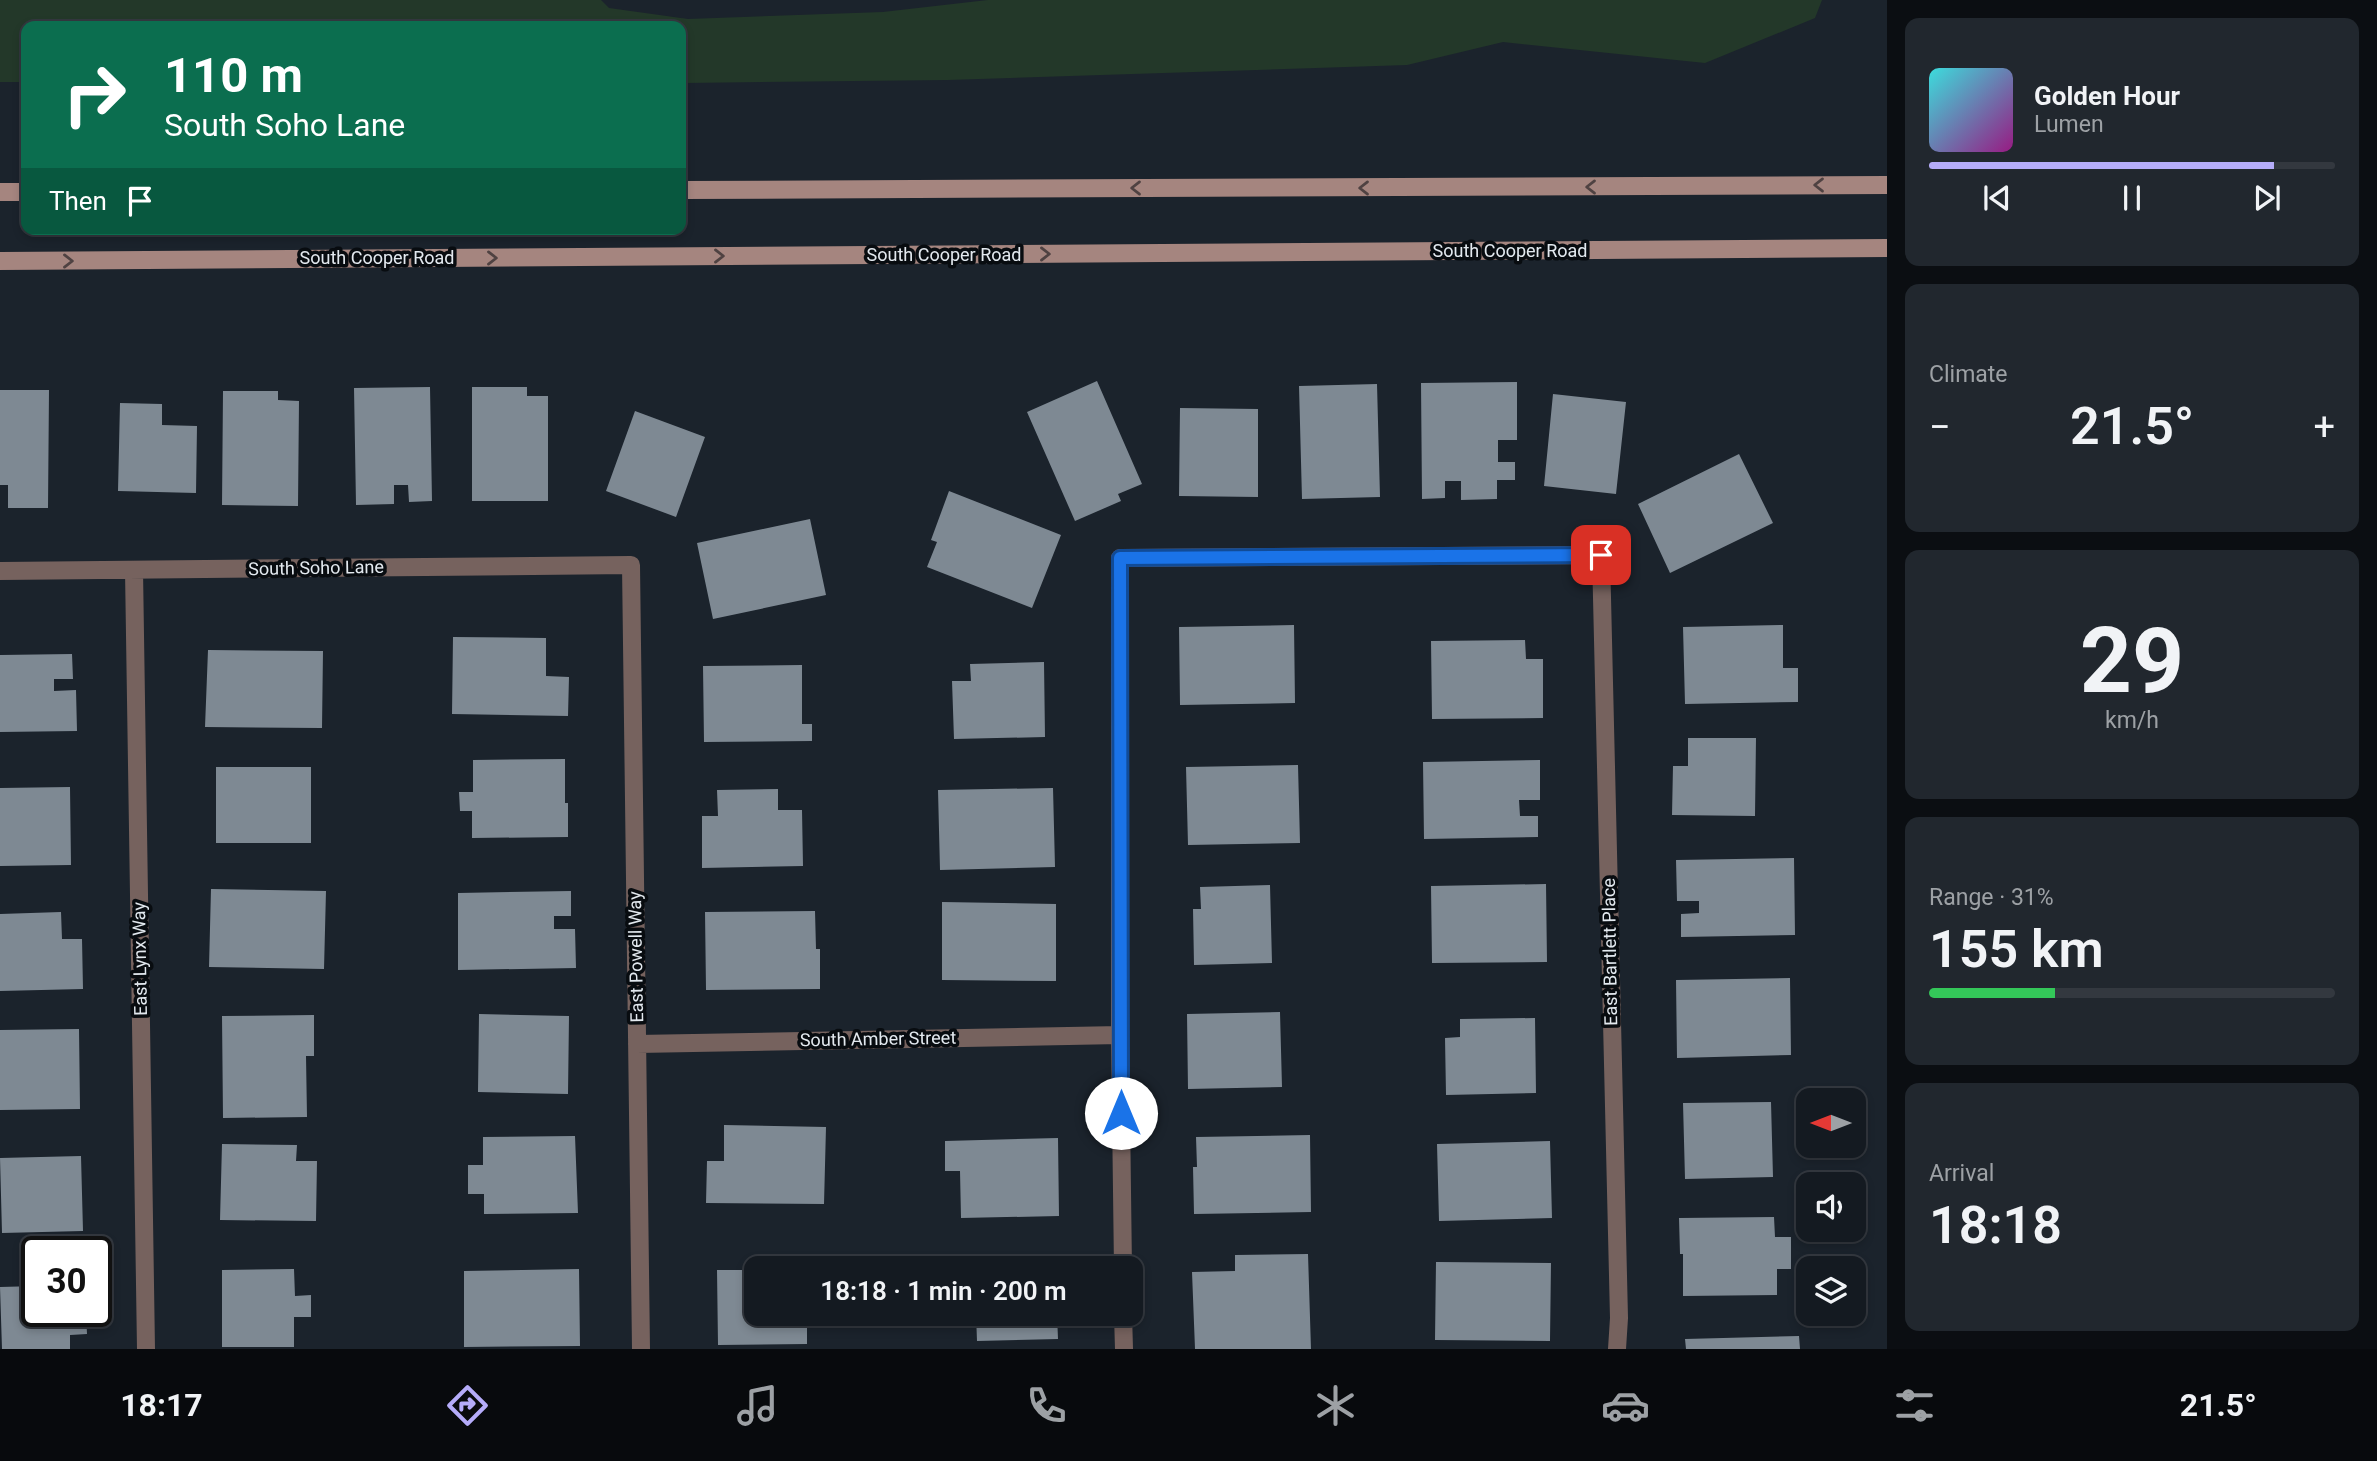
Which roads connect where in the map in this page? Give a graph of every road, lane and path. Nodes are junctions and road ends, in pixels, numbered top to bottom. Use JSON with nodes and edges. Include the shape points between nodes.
{"nodes":[{"id":1,"x":1887,"y":185,"type":"edge"},
{"id":2,"x":686,"y":190,"type":"edge"},
{"id":3,"x":0,"y":192,"type":"edge"},
{"id":4,"x":21,"y":192,"type":"edge"},
{"id":5,"x":1887,"y":248,"type":"edge"},
{"id":6,"x":0,"y":261,"type":"edge"},
{"id":7,"x":631,"y":565,"type":"joint"},
{"id":8,"x":134,"y":570,"type":"junction"},
{"id":9,"x":0,"y":571,"type":"edge"},
{"id":10,"x":1120,"y":1035,"type":"junction"},
{"id":11,"x":637,"y":1044,"type":"junction"},
{"id":12,"x":1123,"y":1256,"type":"edge"},
{"id":13,"x":1123,"y":1326,"type":"edge"},
{"id":14,"x":146,"y":1349,"type":"edge"},
{"id":15,"x":641,"y":1349,"type":"edge"},
{"id":16,"x":1124,"y":1349,"type":"edge"},
{"id":17,"x":1617,"y":1349,"type":"edge"}],
"edges":[{"from":1,"to":2,"type":"main road","one_way":true},
{"from":3,"to":4,"type":"main road"},
{"from":6,"to":5,"type":"main road","name":"South Cooper Road","one_way":true},
{"from":7,"to":8,"type":"street","name":"South Soho Lane"},
{"from":7,"to":11,"type":"street","name":"East Powell Way"},
{"from":8,"to":9,"type":"street","name":"South Soho Lane"},
{"from":8,"to":14,"type":"street","name":"East Lynx Way"},
{"from":10,"to":11,"type":"street","name":"South Amber Street"},
{"from":10,"to":12,"type":"street"},
{"from":10,"to":17,"type":"street","name":"East Bartlett Place","via":[[1120,558],[1601,555]]},
{"from":11,"to":15,"type":"street","name":"East Powell Way"},
{"from":13,"to":16,"type":"street"}]}
